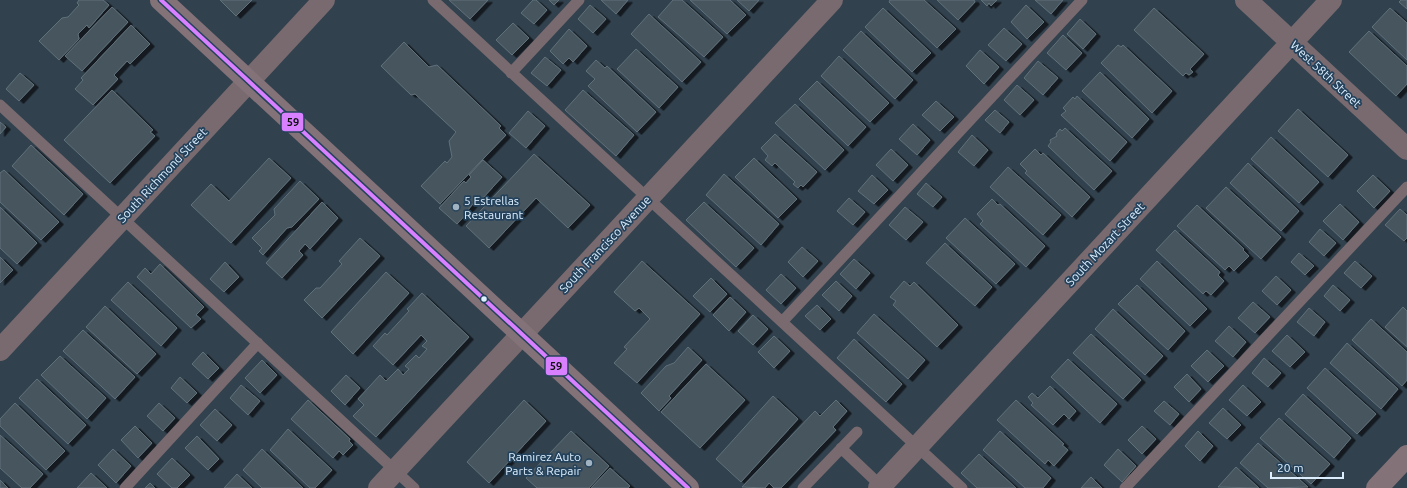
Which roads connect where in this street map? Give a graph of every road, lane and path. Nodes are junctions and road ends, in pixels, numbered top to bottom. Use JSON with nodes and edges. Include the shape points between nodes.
{"nodes":[{"id":1,"x":161,"y":0,"type":"edge"},
{"id":2,"x":324,"y":0,"type":"edge"},
{"id":3,"x":433,"y":0,"type":"edge"},
{"id":4,"x":579,"y":0,"type":"edge"},
{"id":5,"x":832,"y":0,"type":"edge"},
{"id":6,"x":1082,"y":0,"type":"edge"},
{"id":7,"x":1246,"y":0,"type":"edge"},
{"id":8,"x":1331,"y":0,"type":"edge"},
{"id":9,"x":1292,"y":42,"type":"junction"},
{"id":10,"x":511,"y":72,"type":"junction"},
{"id":11,"x":249,"y":81,"type":"junction"},
{"id":12,"x":0,"y":105,"type":"edge"},
{"id":13,"x":1407,"y":149,"type":"edge"},
{"id":14,"x":1407,"y":187,"type":"edge"},
{"id":15,"x":648,"y":198,"type":"junction"},
{"id":16,"x":122,"y":218,"type":"junction"},
{"id":17,"x":782,"y":322,"type":"junction"},
{"id":18,"x":522,"y":334,"type":"junction"},
{"id":19,"x":258,"y":343,"type":"junction"},
{"id":20,"x":0,"y":350,"type":"edge"},
{"id":21,"x":858,"y":432,"type":"dead end"},
{"id":22,"x":917,"y":447,"type":"junction"},
{"id":23,"x":841,"y":448,"type":"junction"},
{"id":24,"x":1407,"y":456,"type":"edge"},
{"id":25,"x":395,"y":471,"type":"junction"},
{"id":26,"x":880,"y":487,"type":"edge"},
{"id":27,"x":125,"y":488,"type":"edge"},
{"id":28,"x":379,"y":488,"type":"edge"},
{"id":29,"x":414,"y":488,"type":"edge"},
{"id":30,"x":688,"y":488,"type":"edge"},
{"id":31,"x":803,"y":488,"type":"edge"},
{"id":32,"x":962,"y":488,"type":"edge"},
{"id":33,"x":1125,"y":488,"type":"edge"},
{"id":34,"x":1377,"y":488,"type":"edge"}],
"edges":[{"from":1,"to":11,"type":"street"},
{"from":2,"to":11,"type":"street","name":"South Richmond Street"},
{"from":3,"to":10,"type":"lane"},
{"from":4,"to":10,"type":"lane"},
{"from":5,"to":15,"type":"street","name":"South Francisco Avenue"},
{"from":6,"to":17,"type":"lane"},
{"from":7,"to":9,"type":"street","name":"West 58th Street"},
{"from":8,"to":9,"type":"street","name":"South Mozart Street"},
{"from":9,"to":13,"type":"street","name":"West 58th Street"},
{"from":9,"to":22,"type":"street","name":"South Mozart Street"},
{"from":10,"to":15,"type":"lane"},
{"from":11,"to":16,"type":"street","name":"South Richmond Street"},
{"from":11,"to":18,"type":"street"},
{"from":12,"to":16,"type":"lane"},
{"from":14,"to":33,"type":"lane"},
{"from":15,"to":17,"type":"lane"},
{"from":15,"to":18,"type":"street","name":"South Francisco Avenue"},
{"from":16,"to":19,"type":"lane"},
{"from":16,"to":20,"type":"street","name":"South Richmond Street"},
{"from":17,"to":22,"type":"lane"},
{"from":18,"to":25,"type":"street","name":"South Francisco Avenue"},
{"from":18,"to":30,"type":"street"},
{"from":19,"to":25,"type":"lane"},
{"from":19,"to":27,"type":"lane"},
{"from":21,"to":23,"type":"lane"},
{"from":22,"to":26,"type":"street","name":"South Mozart Street"},
{"from":22,"to":32,"type":"lane"},
{"from":23,"to":26,"type":"lane"},
{"from":23,"to":31,"type":"lane"},
{"from":24,"to":34,"type":"street"},
{"from":25,"to":28,"type":"street","name":"South Francisco Avenue"},
{"from":25,"to":29,"type":"lane"}]}
